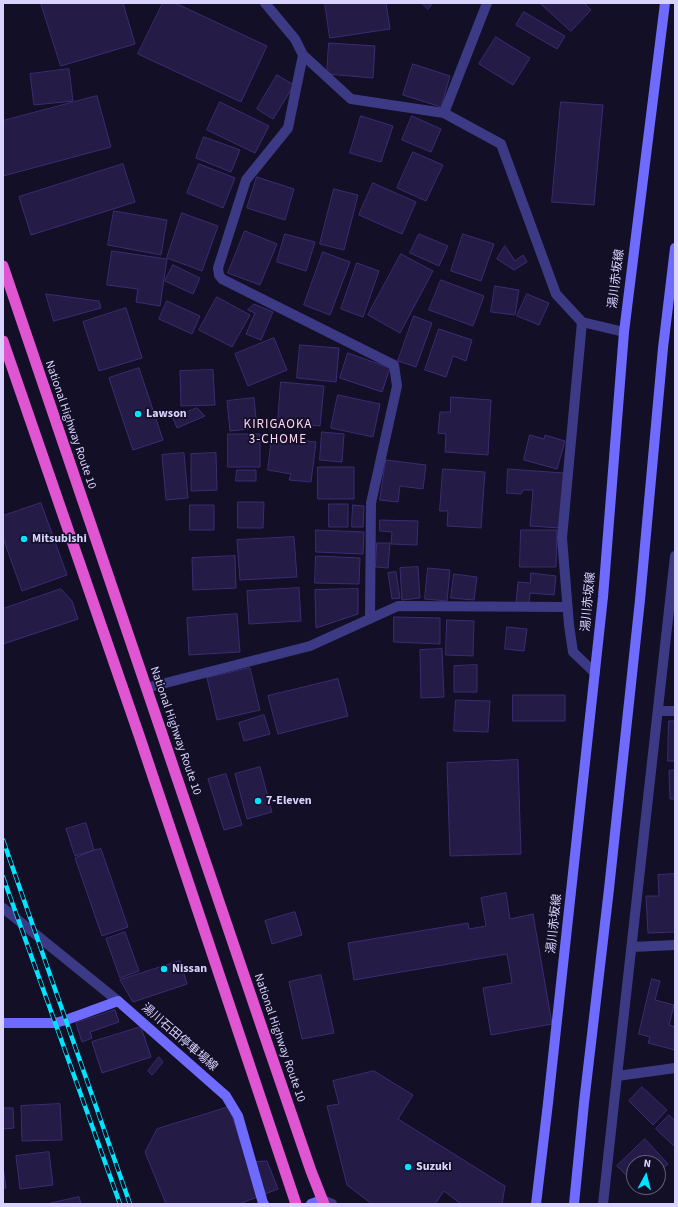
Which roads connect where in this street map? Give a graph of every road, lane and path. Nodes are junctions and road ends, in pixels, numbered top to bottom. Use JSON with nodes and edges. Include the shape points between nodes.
{"nodes":[{"id":1,"x":265,"y":3,"type":"edge"},
{"id":2,"x":487,"y":3,"type":"edge"},
{"id":3,"x":665,"y":3,"type":"edge"},
{"id":4,"x":303,"y":55,"type":"junction"},
{"id":5,"x":444,"y":113,"type":"junction"},
{"id":6,"x":675,"y":248,"type":"edge"},
{"id":7,"x":3,"y":266,"type":"edge"},
{"id":8,"x":582,"y":322,"type":"junction"},
{"id":9,"x":624,"y":332,"type":"junction"},
{"id":10,"x":3,"y":341,"type":"edge"},
{"id":11,"x":675,"y":556,"type":"edge"},
{"id":12,"x":567,"y":607,"type":"junction"},
{"id":13,"x":370,"y":619,"type":"junction"},
{"id":14,"x":595,"y":673,"type":"junction"},
{"id":15,"x":146,"y":688,"type":"junction"},
{"id":16,"x":658,"y":711,"type":"junction"},
{"id":17,"x":675,"y":711,"type":"edge"},
{"id":18,"x":3,"y":908,"type":"edge"},
{"id":19,"x":675,"y":945,"type":"edge"},
{"id":20,"x":632,"y":947,"type":"junction"},
{"id":21,"x":118,"y":1001,"type":"junction"},
{"id":22,"x":3,"y":1023,"type":"edge"},
{"id":23,"x":675,"y":1068,"type":"edge"},
{"id":24,"x":617,"y":1076,"type":"junction"},
{"id":25,"x":326,"y":1203,"type":"edge"},
{"id":26,"x":264,"y":1204,"type":"edge"},
{"id":27,"x":296,"y":1204,"type":"edge"},
{"id":28,"x":311,"y":1204,"type":"edge"},
{"id":29,"x":536,"y":1204,"type":"edge"},
{"id":30,"x":574,"y":1204,"type":"edge"},
{"id":31,"x":603,"y":1204,"type":"edge"}],
"edges":[{"from":1,"to":4,"type":"street","via":[[295,39]]},
{"from":2,"to":5,"type":"street"},
{"from":3,"to":9,"type":"main road","name":"湯川赤坂線"},
{"from":4,"to":5,"type":"street","via":[[351,99]]},
{"from":4,"to":13,"type":"street","via":[[288,128],[246,180],[218,268],[222,279],[394,365],[397,386],[370,503]]},
{"from":5,"to":8,"type":"street","via":[[501,144],[556,294]]},
{"from":6,"to":30,"type":"main road","via":[[663,348],[640,600]]},
{"from":7,"to":15,"type":"highway","name":"National Highway Route 10"},
{"from":8,"to":9,"type":"street"},
{"from":8,"to":12,"type":"street","via":[[562,538]]},
{"from":9,"to":14,"type":"main road","name":"湯川赤坂線"},
{"from":10,"to":27,"type":"highway"},
{"from":11,"to":16,"type":"street"},
{"from":12,"to":13,"type":"street","via":[[398,606]]},
{"from":12,"to":14,"type":"street","via":[[573,652]]},
{"from":13,"to":15,"type":"street","via":[[310,646]]},
{"from":14,"to":29,"type":"main road","name":"湯川赤坂線"},
{"from":15,"to":25,"type":"highway","name":"National Highway Route 10","via":[[311,1171]]},
{"from":16,"to":17,"type":"street"},
{"from":16,"to":20,"type":"street"},
{"from":18,"to":21,"type":"street"},
{"from":19,"to":20,"type":"street"},
{"from":20,"to":24,"type":"street"},
{"from":21,"to":22,"type":"main road","via":[[55,1023]]},
{"from":21,"to":26,"type":"main road","name":"湯川石田停車場線","via":[[226,1096],[238,1116]]},
{"from":23,"to":24,"type":"street"},
{"from":24,"to":31,"type":"street"},
{"from":25,"to":28,"type":"main road"}]}
